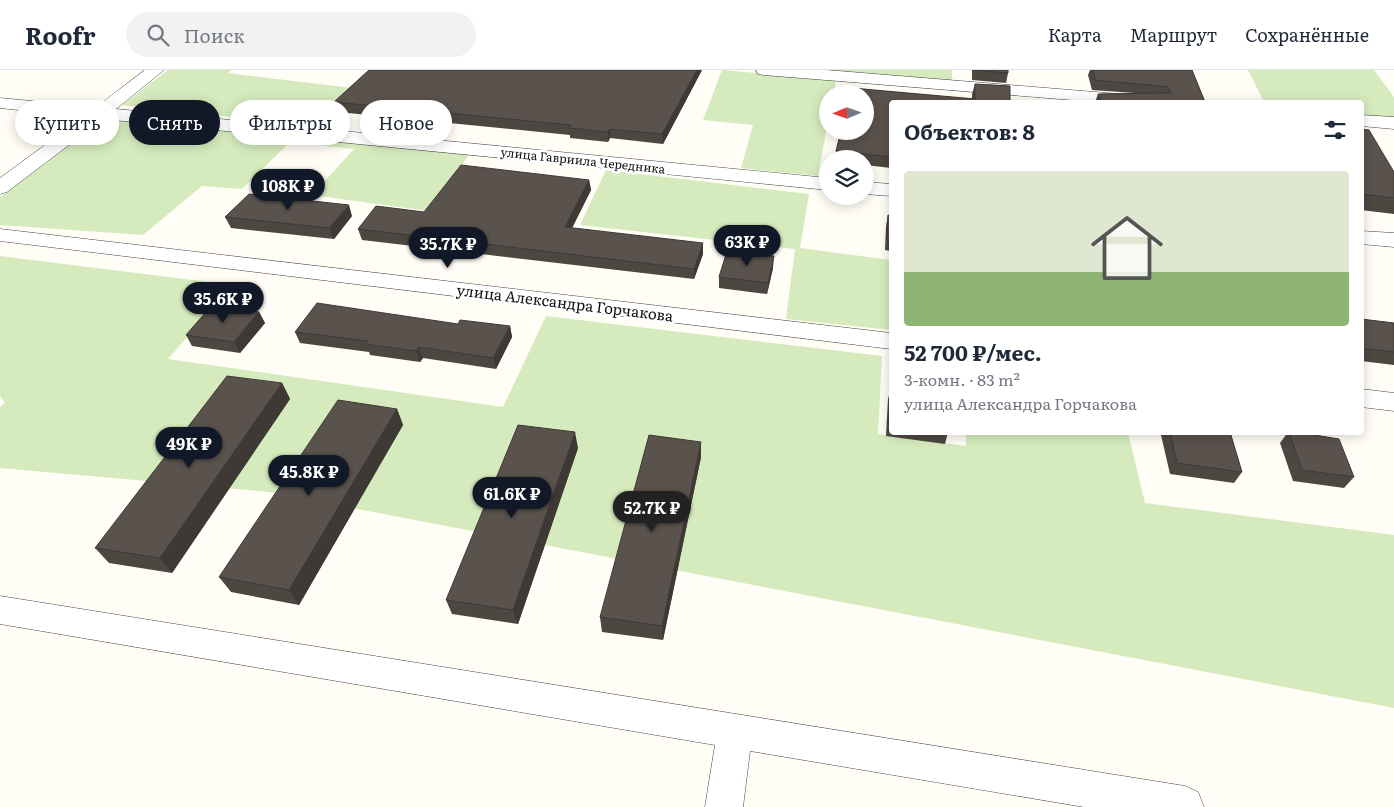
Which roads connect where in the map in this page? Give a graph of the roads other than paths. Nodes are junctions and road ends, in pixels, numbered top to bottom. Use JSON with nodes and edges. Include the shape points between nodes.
{"nodes":[{"id":1,"x":156,"y":70,"type":"edge"},
{"id":2,"x":764,"y":70,"type":"edge"},
{"id":3,"x":1041,"y":91,"type":"edge"},
{"id":4,"x":116,"y":100,"type":"edge"},
{"id":5,"x":1135,"y":100,"type":"edge"},
{"id":6,"x":0,"y":103,"type":"edge"},
{"id":7,"x":15,"y":104,"type":"edge"},
{"id":8,"x":119,"y":114,"type":"edge"},
{"id":9,"x":1364,"y":120,"type":"edge"},
{"id":10,"x":1394,"y":123,"type":"edge"},
{"id":11,"x":57,"y":145,"type":"edge"},
{"id":12,"x":819,"y":183,"type":"edge"},
{"id":13,"x":0,"y":188,"type":"edge"},
{"id":14,"x":874,"y":189,"type":"edge"},
{"id":15,"x":889,"y":190,"type":"edge"},
{"id":16,"x":0,"y":235,"type":"edge"},
{"id":17,"x":1364,"y":237,"type":"edge"},
{"id":18,"x":1394,"y":240,"type":"edge"},
{"id":19,"x":889,"y":342,"type":"edge"},
{"id":20,"x":1364,"y":398,"type":"edge"},
{"id":21,"x":1394,"y":402,"type":"edge"},
{"id":22,"x":0,"y":610,"type":"edge"},
{"id":23,"x":735,"y":731,"type":"junction"},
{"id":24,"x":1189,"y":806,"type":"edge"},
{"id":25,"x":724,"y":807,"type":"edge"}],
"edges":[{"from":1,"to":4,"type":"street"},
{"from":2,"to":3,"type":"street"},
{"from":3,"to":5,"type":"street"},
{"from":6,"to":7,"type":"street","name":"улица Гавриила Чередника"},
{"from":8,"to":12,"type":"street","name":"улица Гавриила Чередника"},
{"from":9,"to":10,"type":"street"},
{"from":11,"to":13,"type":"street"},
{"from":14,"to":15,"type":"street"},
{"from":16,"to":19,"type":"street","name":"улица Александра Горчакова"},
{"from":17,"to":18,"type":"street"},
{"from":20,"to":21,"type":"street"},
{"from":22,"to":23,"type":"street"},
{"from":23,"to":24,"type":"street"},
{"from":23,"to":25,"type":"street"}]}
